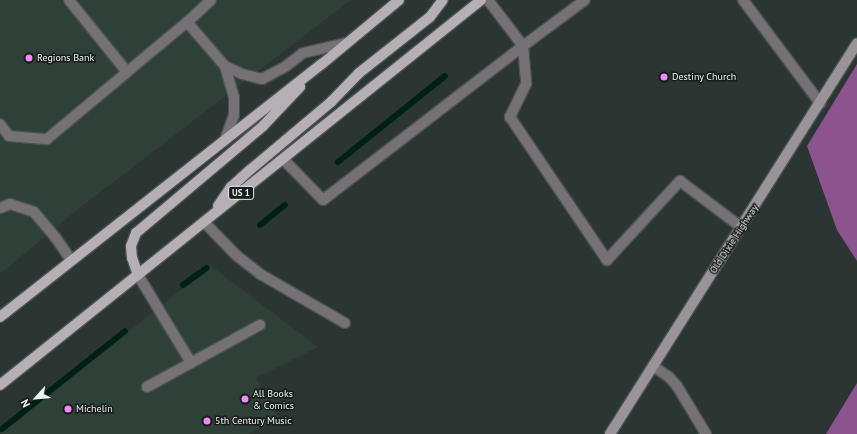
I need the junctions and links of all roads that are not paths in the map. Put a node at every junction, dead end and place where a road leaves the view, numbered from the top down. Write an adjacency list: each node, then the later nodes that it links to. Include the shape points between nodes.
1 (69, 0): 15 (street)
2 (210, 0): 9 (street)
3 (399, 0): 10 (main road)
4 (443, 0): 21 (main road, via 430,17 359,73 331,102 236,183)
5 (481, 0): 19 (main road, US 1)
6 (488, 0): 12 (street)
7 (585, 0): 12 (street)
8 (743, 0): 16 (street)
9 (187, 22): 14 (street); 15 (street)
10 (346, 43): 13 (main road); 14 (street, via 303,53 262,79)
11 (857, 43): 16 (street, Old Dixie Highway)
12 (523, 46): 19 (street, via 323,200); 22 (street, via 526,84 510,117 607,260 680,181)
13 (322, 64): 18 (main road); 24 (main road, via 263,126 225,161 136,233 131,246)
14 (225, 66): 18 (street, via 234,97 234,115)
15 (127, 72): 17 (street, via 47,139 9,136)
16 (820, 103): 22 (street, Old Dixie Highway)
17 (0, 124)
18 (225, 140): 23 (main road)
19 (283, 159): 21 (main road, US 1)
20 (0, 208): 23 (street, via 10,204 34,212)
21 (208, 219): 24 (main road, US 1); 26 (street, via 236,255 260,274)
22 (741, 227): 29 (street, Old Dixie Highway)
23 (71, 260): 25 (main road)
24 (138, 275): 28 (street); 30 (main road, US 1)
25 (0, 317)
26 (345, 324)
27 (260, 325): 28 (street)
28 (191, 363): 31 (street)
29 (653, 366): 32 (street, Old Dixie Highway); 33 (street, via 677,386)
30 (0, 385)
31 (147, 388)
32 (610, 434)
33 (706, 434)

